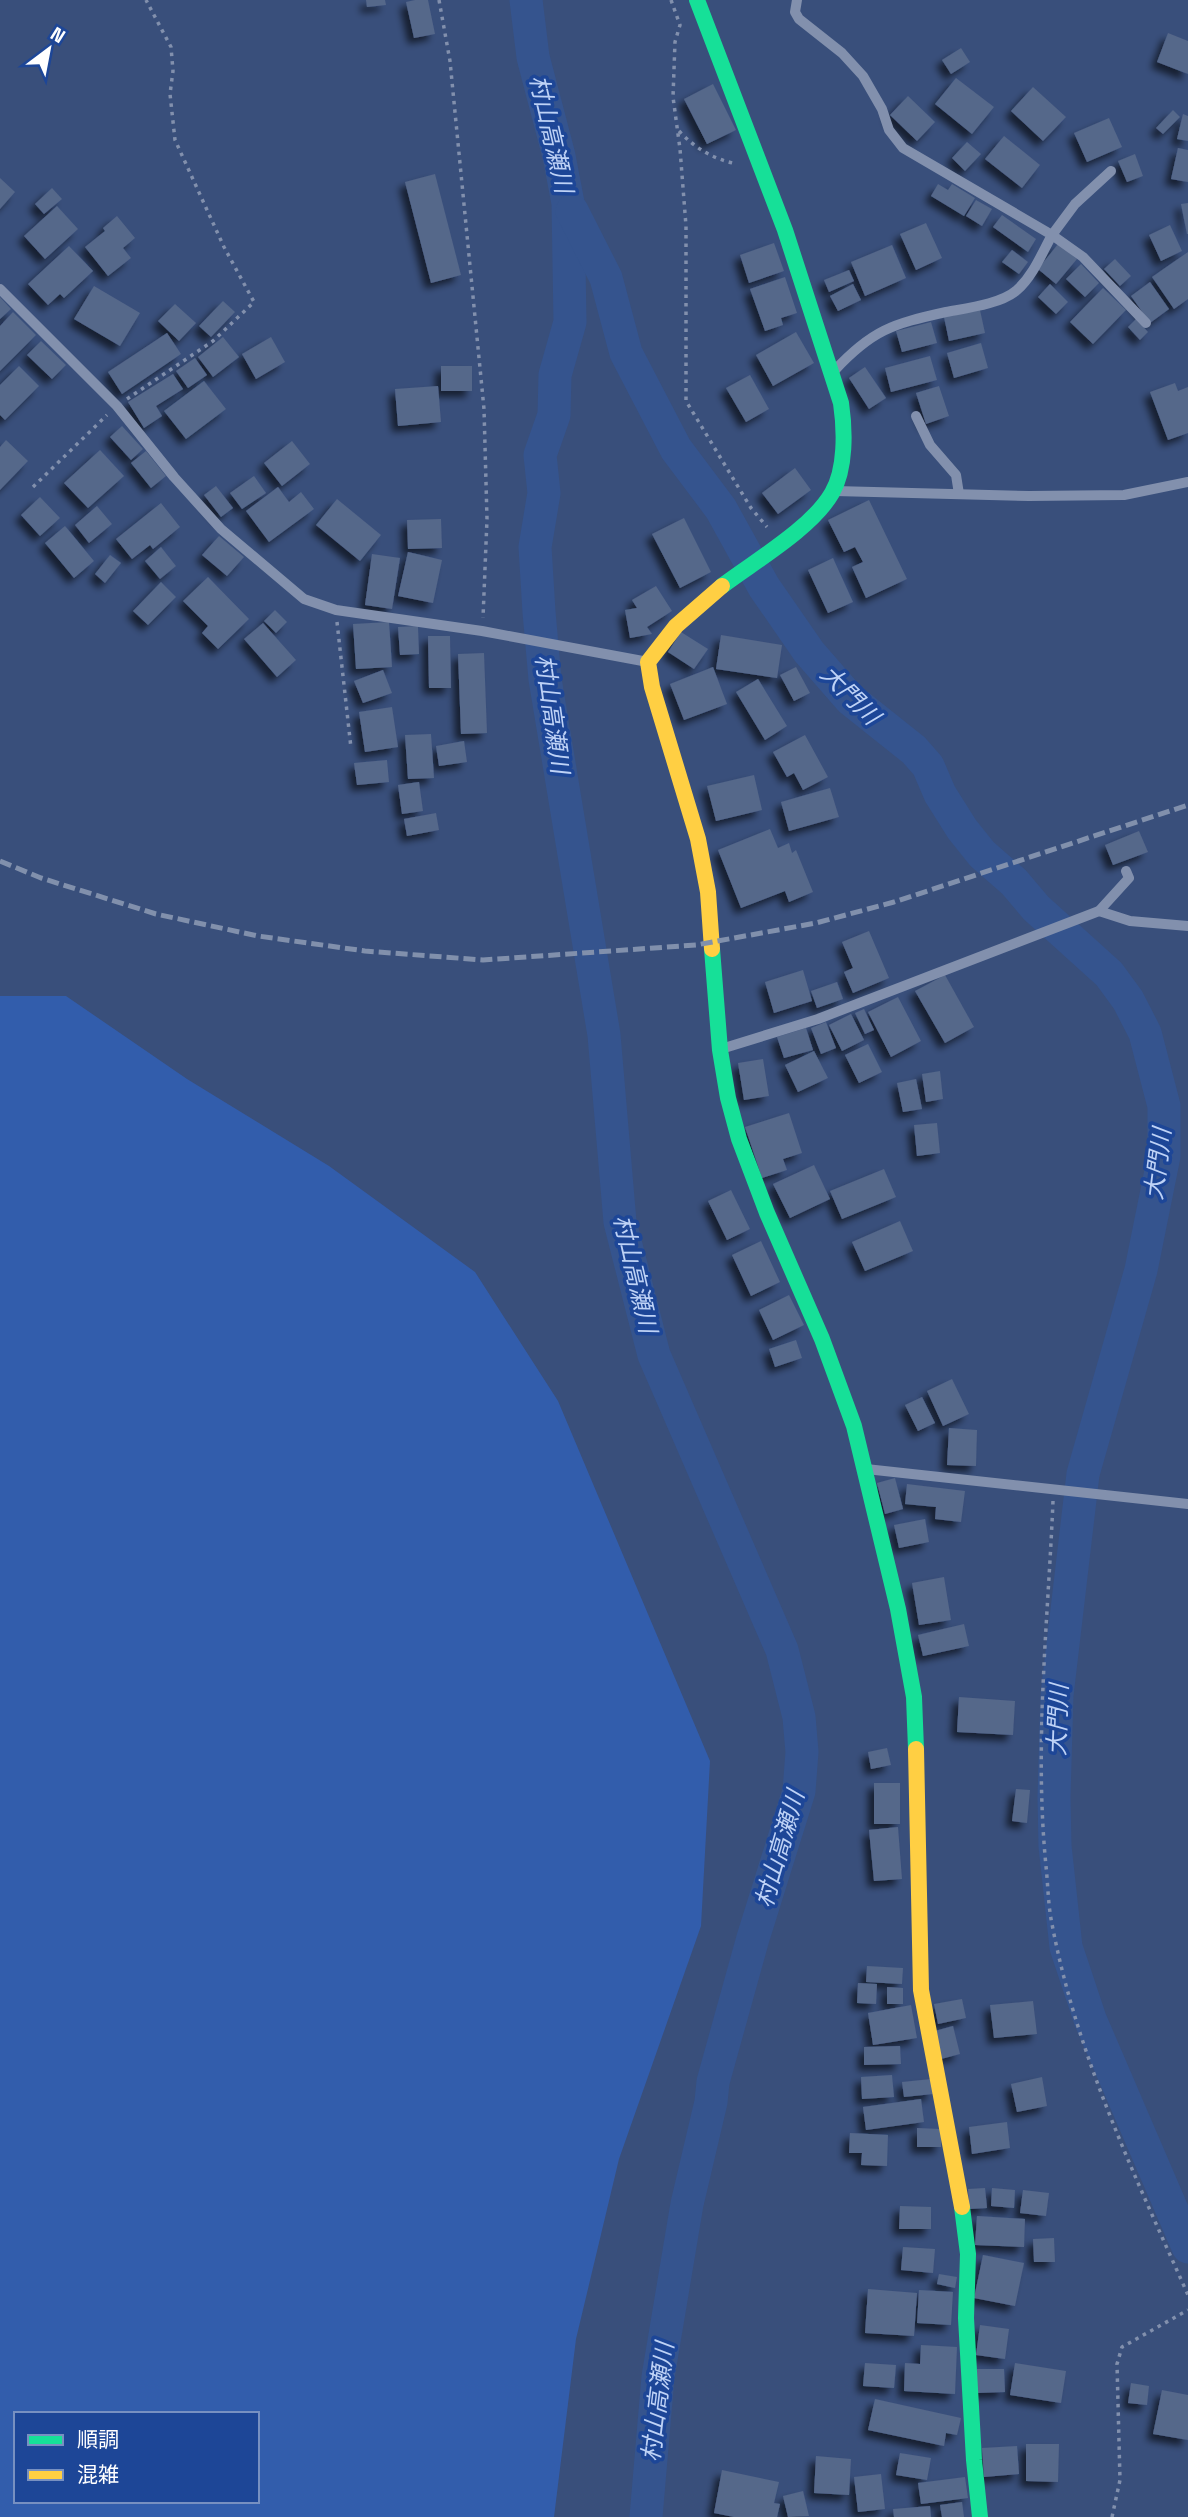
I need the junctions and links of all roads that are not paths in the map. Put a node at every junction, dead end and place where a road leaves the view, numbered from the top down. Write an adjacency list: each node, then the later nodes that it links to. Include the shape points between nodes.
1 (697, 0): 7 (street, via 785,230)
2 (797, 0): 4 (lane, via 799,19 863,76 903,148)
3 (1111, 171): 4 (lane, via 1075,204)
4 (1052, 235): 6 (lane, via 1083,257); 7 (lane, via 1017,291 979,307 897,324 856,347)
5 (0, 289): 12 (lane, via 117,406 221,529 304,599 336,610)
6 (1146, 323)
7 (831, 374): 10 (street, via 844,417)
8 (916, 416): 11 (lane, via 930,446 956,475)
9 (1188, 482): 11 (lane, via 1124,495)
10 (834, 491): 11 (lane); 12 (street, via 808,521 677,625)
11 (959, 494)
12 (648, 662): 16 (street, via 698,839 708,892)
13 (1126, 871): 14 (lane, via 1129,878)
14 (1099, 911): 15 (lane, via 1130,921); 16 (lane, via 818,1019)
15 (1188, 926)
16 (720, 1050): 17 (street, via 739,1139 822,1339)
17 (866, 1469): 18 (lane); 19 (street, via 914,1697 920,1990 958,2176 968,2254 966,2319)
18 (1188, 1504)
19 (980, 2517)

